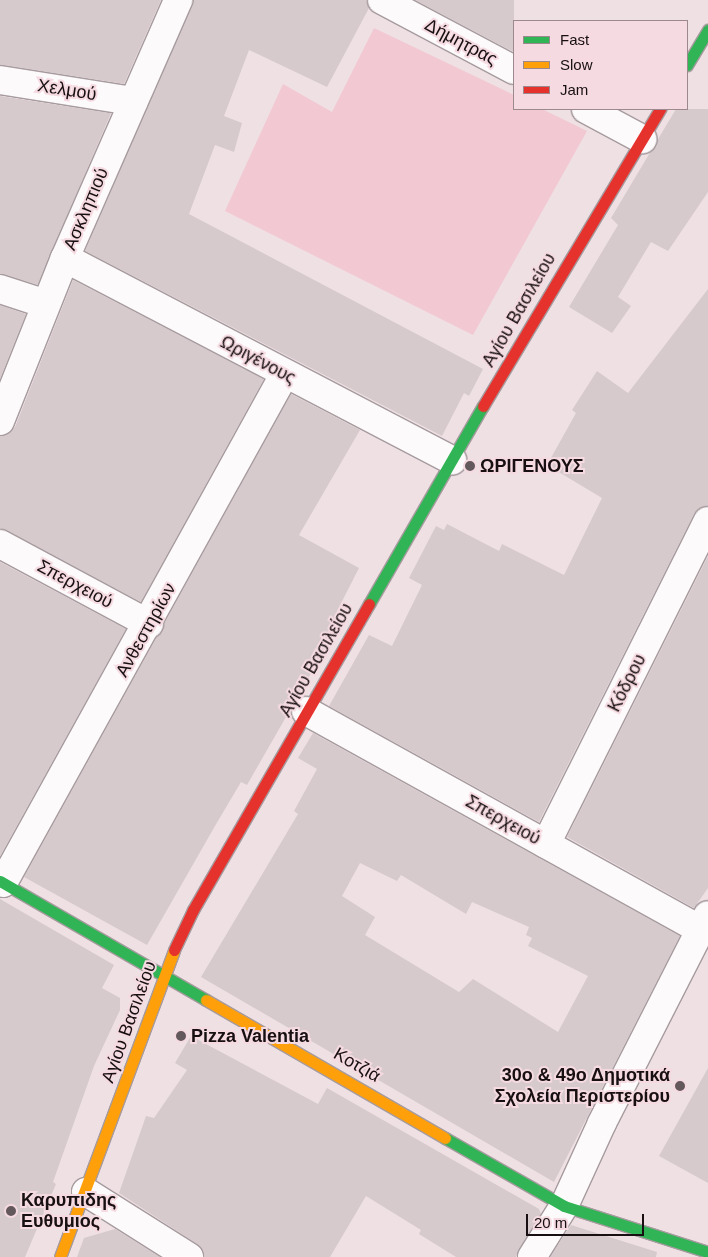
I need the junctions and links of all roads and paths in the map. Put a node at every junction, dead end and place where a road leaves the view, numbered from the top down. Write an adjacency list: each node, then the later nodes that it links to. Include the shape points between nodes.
1 (178, 0): 7 (street, Ασκληπιού)
2 (382, 0): 5 (street, Δήμητρας)
3 (708, 30): 4 (street)
4 (688, 63)
5 (513, 69)
6 (0, 80): 7 (street, Χελμού)
7 (133, 101): 11 (street, Ασκληπιού)
8 (588, 110): 10 (street)
9 (659, 110): 10 (street, Αγίου Βασιλείου)
10 (642, 139): 16 (street, Αγίου Βασιλείου)
11 (65, 258): 13 (street, Ασκληπιού); 14 (street, Ωριγένους)
12 (0, 289): 13 (street)
13 (46, 304): 15 (street, Ασκληπιού)
14 (284, 375): 16 (street, Ωριγένους); 19 (street, Ανθεστηρίων)
15 (0, 421)
16 (452, 460): 20 (street, Αγίου Βασιλείου)
17 (708, 521): 21 (street, Κόδρου)
18 (0, 544): 19 (street, Σπερχειού)
19 (149, 624): 22 (street, Ανθεστηρίων)
20 (306, 711): 21 (street, Σπερχειού); 24 (street, Αγίου Βασιλείου, via 193,910)
21 (546, 844): 23 (street, Σπερχειού)
22 (1, 882): 24 (street, Κοτζιά)
23 (704, 922): 26 (street)
24 (164, 973): 25 (street, Αγίου Βασιλείου); 26 (street, Κοτζιά)
25 (86, 1192): 28 (street, Αγίου Βασιλείου); 29 (street)
26 (564, 1206): 27 (street, Κοτζιά); 30 (street)
27 (708, 1252)
28 (60, 1257)
29 (189, 1257)
30 (532, 1257)

